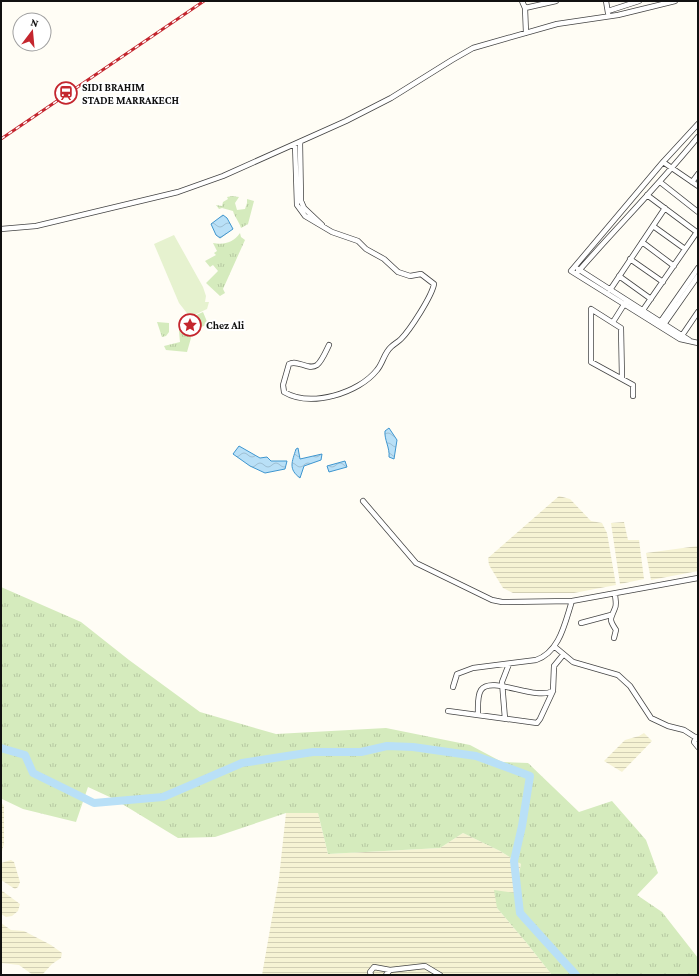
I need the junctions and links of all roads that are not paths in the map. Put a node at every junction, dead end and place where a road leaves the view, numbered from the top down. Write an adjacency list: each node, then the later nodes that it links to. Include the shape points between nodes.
1 (522, 1): 7 (street)
2 (556, 1): 6 (street)
3 (606, 1): 8 (street)
4 (639, 1): 8 (street)
5 (675, 1): 9 (street)
6 (544, 2): 7 (street)
7 (525, 8): 10 (street)
8 (608, 11): 9 (street)
9 (609, 17): 10 (street, via 557,24)
10 (526, 33): 14 (street, via 462,53 384,102)
11 (698, 124): 12 (street)
12 (689, 134): 13 (street); 15 (street)
13 (697, 138): 16 (street)
14 (297, 143): 34 (street, via 223,176 172,194 36,226); 59 (street, via 301,201 311,217 324,228 358,241 398,272 410,276 421,274 434,284 410,328 390,348 377,371 358,387 344,394 318,398 284,392 282,385 289,364 294,362 314,366 319,363)
15 (676, 148): 16 (street); 17 (street)
16 (684, 154): 18 (street)
17 (663, 162): 18 (street); 20 (street)
18 (672, 168): 21 (street); 22 (street)
19 (698, 174): 22 (street)
20 (648, 179): 23 (street); 25 (street)
21 (660, 182): 23 (street); 29 (street)
22 (692, 182): 24 (street)
23 (656, 186): 26 (street)
24 (698, 186)
25 (636, 193): 26 (street); 27 (street)
26 (645, 197): 28 (street); 30 (street)
27 (624, 208): 30 (street); 31 (street)
28 (665, 208): 32 (street); 35 (street)
29 (698, 212)
30 (630, 214): 33 (street)
31 (611, 223): 33 (street); 36 (street)
32 (653, 226): 38 (street); 39 (street)
33 (617, 228): 37 (street)
34 (1, 229)
35 (697, 232): 39 (street)
36 (599, 237): 37 (street); 41 (street)
37 (604, 242): 44 (street)
38 (642, 242): 40 (street); 42 (street)
39 (685, 249): 42 (street)
40 (630, 260): 46 (street); 48 (street)
41 (575, 266): 44 (street); 45 (street, via 571,271)
42 (674, 266): 48 (street)
43 (698, 268): 55 (street)
44 (580, 270): 45 (street); 49 (street)
45 (576, 274): 51 (street)
46 (619, 276): 49 (street); 50 (street)
47 (698, 276): 55 (street)
48 (663, 282): 50 (street)
49 (610, 290): 51 (street)
50 (651, 299): 52 (street)
51 (626, 302): 52 (street); 54 (street); 57 (street, via 680,339)
52 (644, 310): 55 (street)
53 (698, 312): 56 (street)
54 (613, 322): 60 (street, via 621,328); 60 (street, via 591,309 591,362)
55 (663, 322): 56 (street)
56 (682, 334): 57 (street)
57 (689, 340): 58 (street)
58 (698, 343)
59 (329, 345)
60 (622, 378): 61 (street, via 633,385)
61 (633, 396)
62 (363, 500): 65 (street, via 416,563 485,598 502,602)
63 (698, 578): 64 (street)
64 (615, 594): 65 (street); 66 (street, via 616,607)
65 (572, 601): 69 (street)
66 (611, 615): 67 (street); 68 (street, via 611,622 616,630)
67 (581, 623)
68 (614, 638)
69 (555, 647): 70 (street); 71 (street, via 539,660)
70 (563, 655): 74 (street, via 554,667); 78 (street, via 583,666 618,675 630,686 650,718 684,730)
71 (508, 664): 72 (street); 73 (street, via 465,670 456,676)
72 (502, 686): 74 (street, via 534,694); 76 (street, via 482,689); 77 (street)
73 (452, 687)
74 (553, 691): 77 (street, via 537,723)
75 (448, 711): 76 (street)
76 (478, 714): 77 (street)
77 (504, 719)
78 (697, 738): 79 (street, via 694,742)
79 (698, 747)
80 (390, 970): 81 (street, via 374,966); 82 (street); 83 (street, via 426,966)
81 (371, 975)
82 (386, 975)
83 (440, 975)

